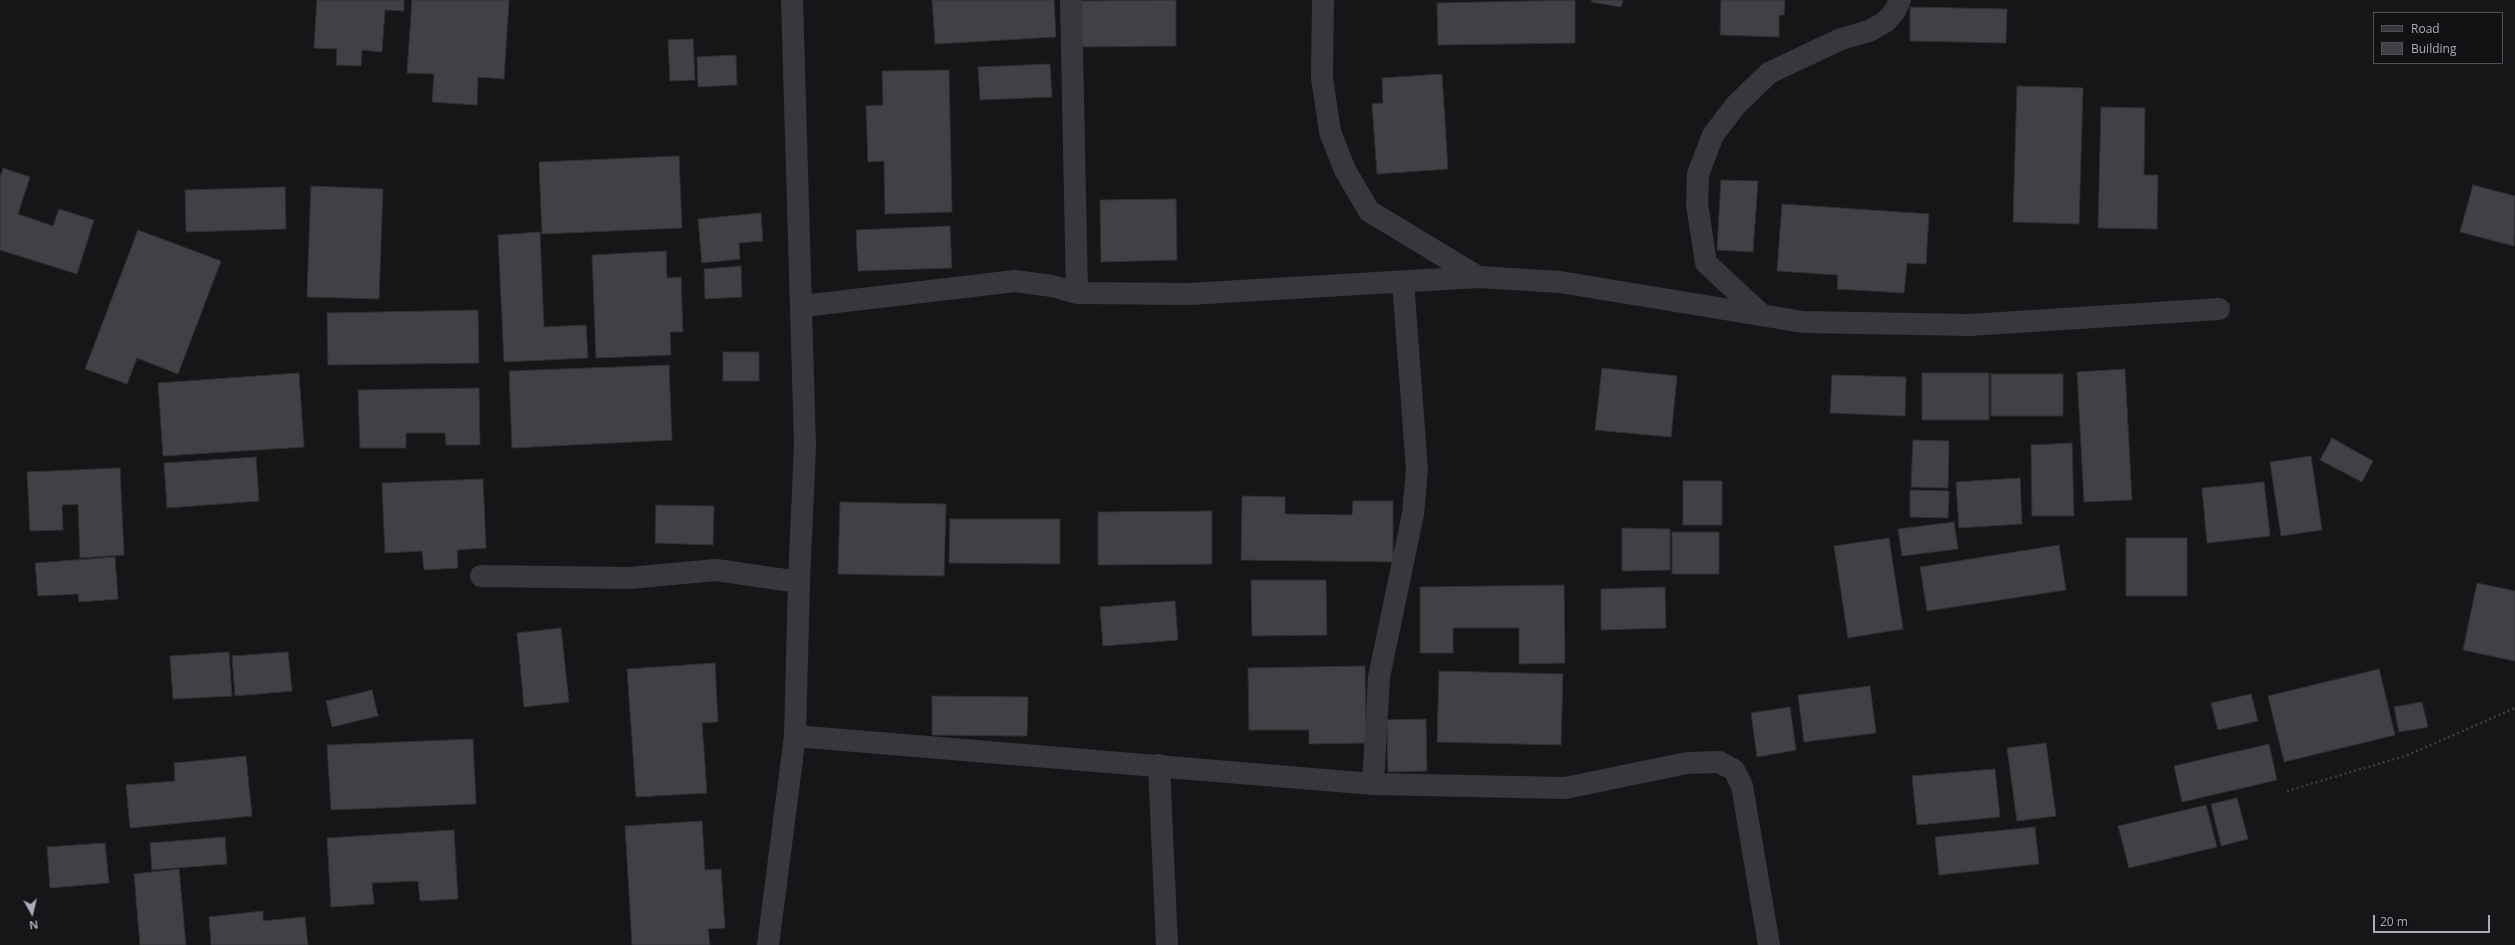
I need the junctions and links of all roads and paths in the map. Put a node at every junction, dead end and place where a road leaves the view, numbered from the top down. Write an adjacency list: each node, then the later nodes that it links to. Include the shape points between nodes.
1 (792, 0): 8 (street)
2 (1071, 0): 7 (street)
3 (1323, 0): 5 (street, via 1322,78 1330,132 1345,170 1369,211)
4 (1900, 0): 10 (street, via 1895,11 1885,22 1869,31 1841,39 1769,74 1736,105 1713,135 1698,174 1697,204 1706,263)
5 (1478, 277): 6 (street); 10 (street, via 1560,282)
6 (1403, 282): 7 (street, via 1189,294); 16 (street, via 1417,470 1413,514 1379,677)
7 (1077, 294): 8 (street, via 1052,286 1016,281)
8 (803, 306): 12 (street, via 806,444)
9 (2219, 309): 10 (street, via 1970,325 1803,322)
10 (1762, 315)
11 (480, 576): 12 (street, via 629,578 716,570)
12 (799, 582): 14 (street)
13 (2515, 708): 17 (path, via 2408,755)
14 (795, 736): 15 (street); 18 (street)
15 (1159, 765): 16 (street); 19 (street)
16 (1373, 784): 20 (street, via 1565,788 1686,763 1719,762 1734,770 1742,786)
17 (2287, 790)
18 (768, 945)
19 (1167, 945)
20 (1769, 945)

